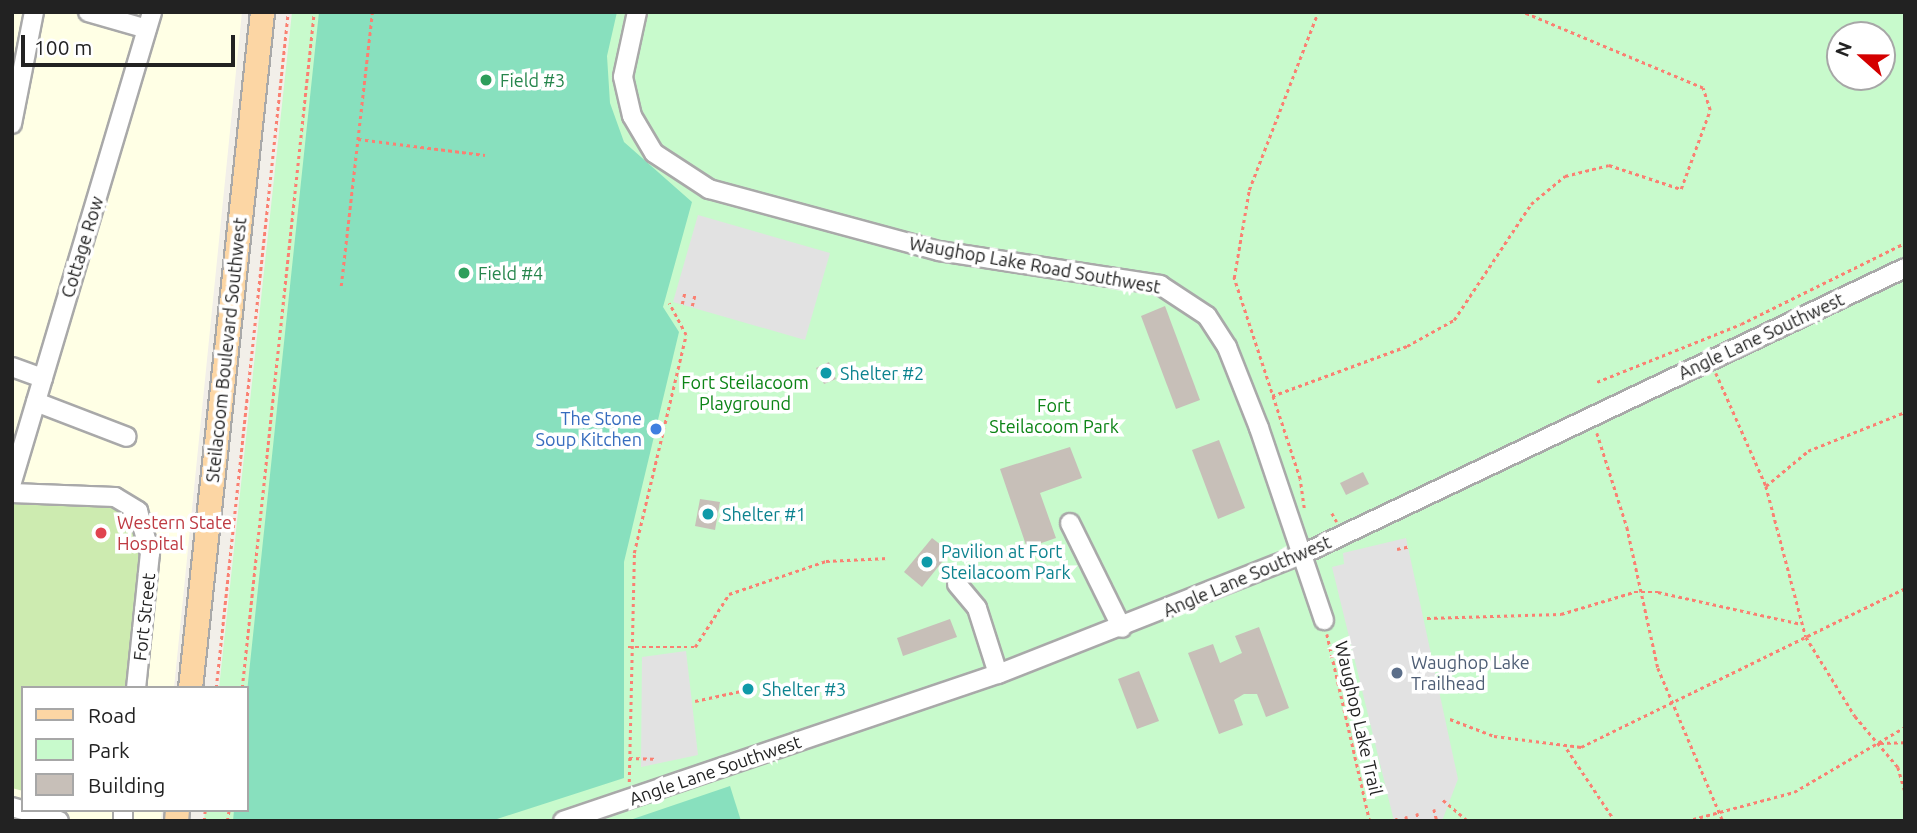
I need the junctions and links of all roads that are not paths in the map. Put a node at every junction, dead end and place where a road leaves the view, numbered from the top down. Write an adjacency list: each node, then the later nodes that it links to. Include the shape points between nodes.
1 (34, 12): 6 (street)
2 (88, 12): 5 (street)
3 (262, 12): 21 (main road, Steilacoom Boulevard Southwest)
4 (637, 12): 15 (street, Waughop Lake Road Southwest, via 622,77 632,116 654,153 709,189 939,251 1146,281 1185,298 1227,347)
5 (150, 20): 9 (street, Cottage Row)
6 (12, 124)
7 (1905, 268): 15 (street, Angle Lane Southwest)
8 (12, 368): 9 (street)
9 (43, 378): 10 (street, Cottage Row)
10 (36, 402): 11 (street); 12 (street, Cottage Row)
11 (127, 437)
12 (12, 482)
13 (12, 493): 20 (street, Fort Street, via 115,497 138,511 150,553)
14 (1070, 523): 18 (street)
15 (1303, 554): 17 (street, Waughop Lake Road Southwest); 18 (street, Angle Lane Southwest)
16 (957, 584): 19 (street, via 977,608)
17 (1324, 620)
18 (1122, 628): 19 (street, Angle Lane Southwest)
19 (998, 674): 24 (street, Angle Lane Southwest)
20 (136, 686)
21 (190, 686)
22 (29, 812): 23 (street)
23 (59, 821)
24 (563, 821)

